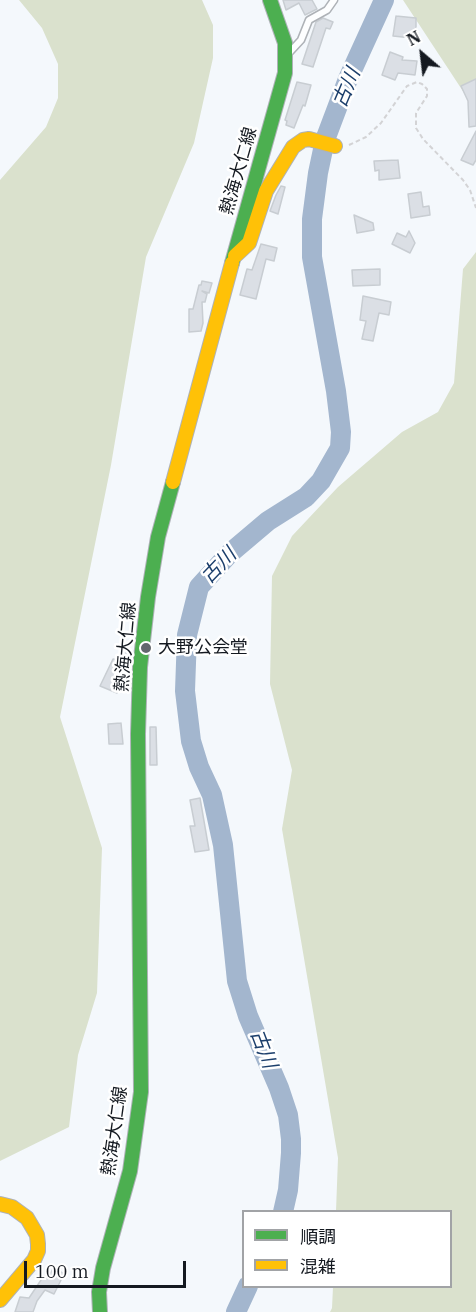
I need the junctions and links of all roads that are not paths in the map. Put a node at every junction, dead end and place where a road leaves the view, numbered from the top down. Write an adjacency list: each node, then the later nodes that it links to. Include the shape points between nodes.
1 (270, 0): 3 (main road, 熱海大仁線)
2 (334, 0): 3 (lane, via 327,10 309,21 301,40)
3 (286, 56): 5 (main road, 熱海大仁線, via 285,73)
4 (334, 146): 5 (main road, via 309,139 293,147 266,192 249,243)
5 (235, 256): 8 (main road, 熱海大仁線, via 158,537 148,597 138,734 141,1092 130,1171 102,1268)
6 (0, 1204): 7 (main road, via 27,1218 38,1244 34,1260)
7 (0, 1300)
8 (100, 1312)

